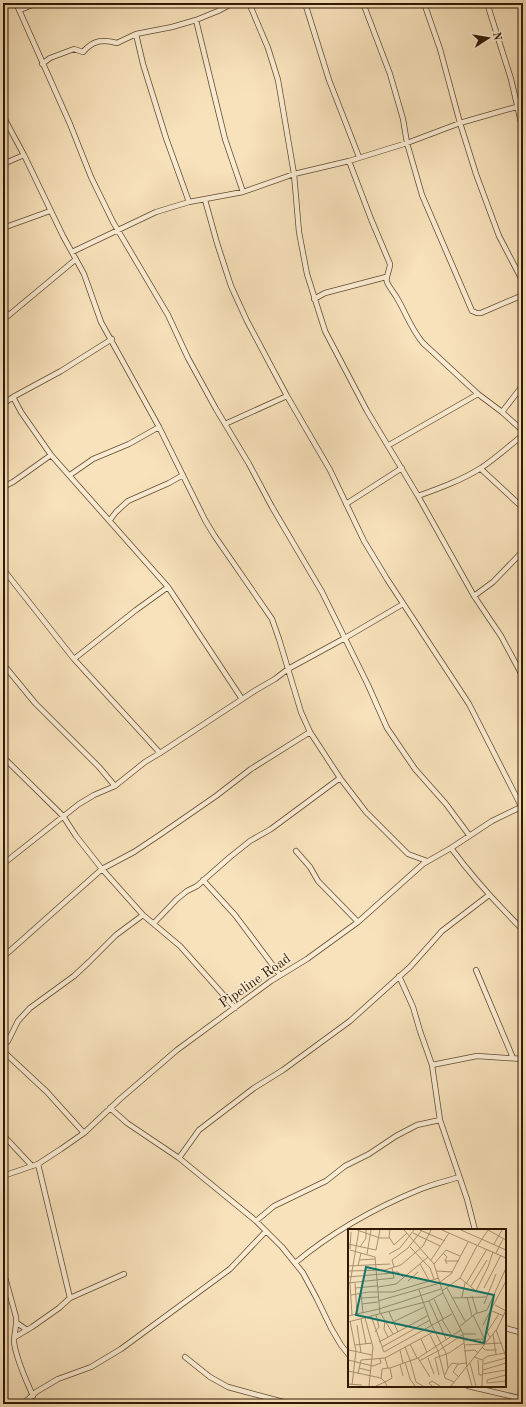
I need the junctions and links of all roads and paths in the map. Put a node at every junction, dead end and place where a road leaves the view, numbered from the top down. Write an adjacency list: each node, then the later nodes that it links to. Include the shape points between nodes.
1 (16, 3): 9 (street)
2 (37, 3): 9 (street)
3 (233, 3): 10 (street)
4 (249, 3): 23 (street, via 278,80)
5 (305, 3): 20 (street, via 329,80)
6 (363, 3): 18 (street, via 390,74 403,119)
7 (424, 3): 16 (street, via 440,49)
8 (487, 3): 14 (street)
9 (20, 10): 12 (street)
10 (196, 20): 11 (street); 24 (street, via 225,139)
11 (136, 34): 12 (street, via 117,43 98,41 83,52 74,49 50,58); 26 (street, via 166,138)
12 (42, 64): 29 (street)
13 (523, 105): 14 (street)
14 (517, 107): 16 (street); 17 (street)
15 (3, 116): 19 (street)
16 (460, 123): 18 (street); 33 (street, via 495,227)
17 (523, 131)
18 (406, 143): 20 (street); 34 (street, via 422,195 472,311 481,313)
19 (24, 155): 22 (street); 27 (street)
20 (359, 157): 21 (street)
21 (349, 161): 23 (street); 32 (street, via 390,264 390,271)
22 (3, 164)
23 (294, 174): 24 (street); 35 (street, via 299,232)
24 (244, 192): 25 (street)
25 (205, 200): 26 (street); 42 (street, via 231,286)
26 (189, 202): 29 (street, via 156,212)
27 (50, 211): 28 (street); 30 (street)
28 (3, 228)
29 (117, 230): 30 (street); 46 (street, via 168,315 188,358)
30 (72, 252): 31 (street)
31 (75, 260): 37 (street); 39 (street, via 84,274 101,322)
32 (386, 277): 35 (street, via 325,292); 41 (street, via 415,334)
33 (523, 282)
34 (523, 295)
35 (314, 299): 50 (street, via 325,331 367,411)
36 (3, 310): 37 (street)
37 (9, 315): 38 (street)
38 (3, 320)
39 (112, 339): 43 (street); 47 (street)
40 (523, 385): 45 (street)
41 (478, 394): 45 (street); 50 (street)
42 (287, 396): 46 (street); 58 (street, via 330,470)
43 (13, 397): 44 (street); 51 (street)
44 (3, 404)
45 (502, 412): 48 (street)
46 (226, 424): 66 (street, via 322,592)
47 (159, 426): 54 (street, via 129,444 93,459); 55 (street)
48 (523, 432)
49 (523, 435): 53 (street)
50 (389, 445): 52 (street)
51 (51, 455): 54 (street); 56 (street)
52 (402, 468): 57 (street); 58 (street)
53 (480, 469): 57 (street); 59 (street)
54 (70, 475): 60 (street)
55 (183, 475): 60 (street, via 128,501); 69 (street, via 214,535 272,619)
56 (3, 487)
57 (418, 496): 64 (street)
58 (346, 504): 65 (street, via 364,541)
59 (523, 508)
60 (110, 520): 63 (street)
61 (523, 551): 64 (street, via 493,582)
62 (3, 569): 67 (street)
63 (168, 587): 67 (street); 71 (street)
64 (474, 596): 70 (street, via 501,636)
65 (403, 604): 66 (street); 77 (street, via 469,704)
66 (345, 638): 69 (street); 79 (street, via 387,728 415,769)
67 (74, 659): 73 (street)
68 (3, 664): 76 (street, via 35,704)
69 (288, 668): 71 (street, via 275,679); 72 (street, via 301,712)
70 (523, 677)
71 (242, 698): 73 (street)
72 (310, 732): 75 (street); 85 (street, via 251,769 134,852)
73 (160, 753): 76 (street)
74 (3, 757): 78 (street)
75 (340, 778): 83 (street, via 366,812 408,854); 86 (street, via 271,829 250,841)
76 (115, 786): 78 (street, via 94,795)
77 (522, 806): 79 (street, Pipeline Road)
78 (63, 816): 84 (street); 85 (street)
79 (469, 835): 80 (street, Pipeline Road)
80 (451, 848): 83 (street, Pipeline Road); 87 (street)
81 (296, 851): 89 (street, via 318,881)
82 (3, 857): 84 (street)
83 (427, 861): 89 (street, Pipeline Road)
84 (5, 863)
85 (102, 869): 88 (street); 92 (street)
86 (203, 880): 90 (street, via 177,899); 94 (street, via 235,915)
87 (490, 895): 91 (street); 95 (street, via 442,931)
88 (143, 915): 90 (street); 97 (street, via 116,935 74,976 30,1008 18,1021)
89 (358, 922): 94 (street, Pipeline Road)
90 (154, 923): 96 (street, via 180,946)
91 (523, 930)
92 (3, 957)
93 (476, 970): 99 (street)
94 (280, 975): 96 (street, Pipeline Road)
95 (399, 976): 101 (street, via 414,1007); 106 (street, via 350,1021 198,1130)
96 (235, 1008): 102 (street, Pipeline Road, via 177,1050)
97 (3, 1046)
98 (3, 1051): 104 (street)
99 (513, 1058): 100 (street); 101 (street, via 477,1056)
100 (523, 1059)
101 (432, 1065): 103 (street)
102 (110, 1108): 104 (street, Pipeline Road); 106 (street)
103 (440, 1120): 110 (street); 111 (street, via 416,1125 345,1166 326,1181 274,1206)
104 (84, 1133): 107 (street, Pipeline Road)
105 (3, 1135): 108 (street)
106 (179, 1158): 111 (street)
107 (38, 1164): 108 (street, Pipeline Road); 117 (street)
108 (32, 1166): 109 (street, Pipeline Road)
109 (3, 1176)
110 (460, 1177): 112 (street); 114 (street, via 422,1188 388,1204 320,1243)
111 (256, 1221): 113 (street)
112 (475, 1229)
113 (266, 1231): 114 (street); 126 (street, via 230,1269 121,1349 91,1368 58,1379)
114 (295, 1263): 123 (street)
115 (3, 1270): 118 (street)
116 (124, 1274): 117 (street)
117 (70, 1298): 120 (street)
118 (17, 1323): 120 (street); 122 (street)
119 (506, 1328): 121 (street)
120 (27, 1330): 122 (street)
121 (523, 1333)
122 (15, 1336): 126 (street, via 22,1370)
123 (348, 1354)
124 (185, 1358): 129 (street, via 228,1387)
125 (472, 1387): 127 (street)
126 (33, 1396): 128 (street)
127 (523, 1399)
128 (23, 1404)
129 (291, 1404)

